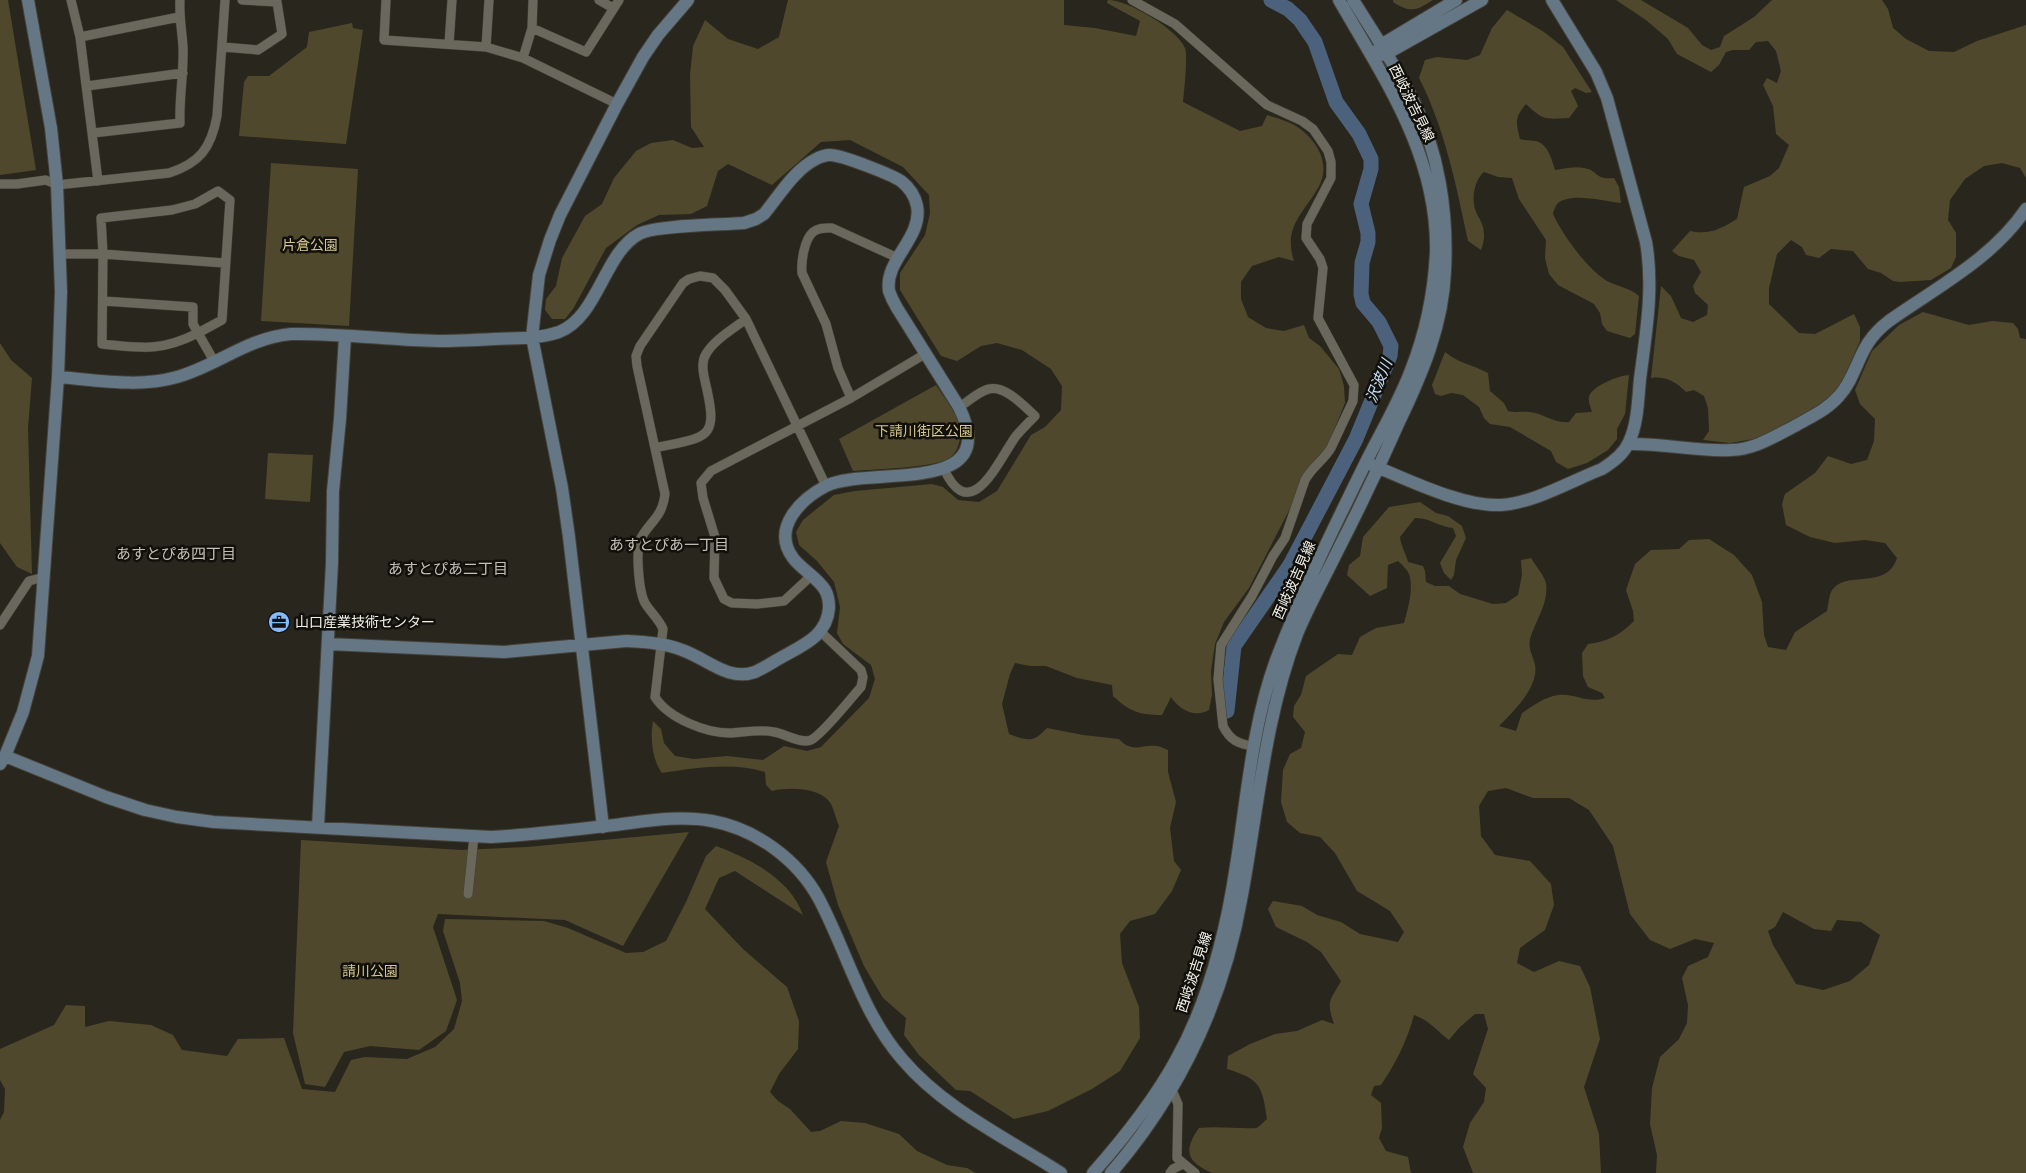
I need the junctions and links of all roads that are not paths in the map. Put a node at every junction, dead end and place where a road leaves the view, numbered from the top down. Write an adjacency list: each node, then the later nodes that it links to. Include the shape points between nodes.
1 (28, 0): 35 (street, via 51,128)
2 (72, 0): 22 (street)
3 (180, 0): 20 (street)
4 (225, 0): 24 (street)
5 (242, 0): 24 (street, via 277,2 282,34 258,50)
6 (386, 0): 23 (street, via 384,40)
7 (452, 0): 23 (street)
8 (489, 0): 25 (street)
9 (533, 0): 21 (street)
10 (599, 0): 19 (street)
11 (619, 0): 19 (street)
12 (688, 0): 31 (street, via 658,35)
13 (1132, 0): 65 (street, via 1175,24 1266,106 1313,129 1331,162 1331,178 1307,224 1306,238 1323,268 1318,318 1346,366 1355,393 1327,455 1305,480 1285,538 1221,645 1218,679 1222,726 1238,744)
14 (1339, 0): 27 (street, 西岐波吉見線)
15 (1353, 0): 26 (street, 西岐波吉見線)
16 (1456, 0): 26 (street)
17 (1482, 0): 26 (street)
18 (1552, 0): 52 (street, via 1596,72 1607,98 1650,260 1637,411)
19 (613, 8): 21 (street, via 586,52)
20 (179, 17): 22 (street); 29 (street)
21 (532, 28): 28 (street)
22 (80, 37): 30 (street)
23 (449, 44): 25 (street)
24 (222, 47): 33 (street, via 214,133 195,161 169,173)
25 (486, 47): 28 (street)
26 (1384, 50): 27 (street); 55 (street, 西岐波吉見線, via 1428,136 1441,191 1446,241 1445,276 1433,343)
27 (1372, 57): 54 (street, 西岐波吉見線, via 1417,142 1428,182 1436,249 1432,300 1420,346)
28 (523, 58): 31 (street)
29 (182, 73): 30 (street); 32 (street, via 180,122)
30 (87, 86): 32 (street)
31 (617, 104): 45 (street, via 550,240 539,275)
32 (93, 133): 33 (street)
33 (98, 181): 35 (street)
34 (0, 184): 35 (street, via 46,180)
35 (57, 185): 37 (street)
36 (2026, 209): 52 (street, via 2001,241 1983,256 1876,332 1840,396 1820,412 1766,441 1732,450)
37 (60, 254): 38 (street); 48 (street)
38 (103, 254): 40 (street); 40 (street, via 101,218 172,210 195,204 218,191 230,200); 41 (street)
39 (898, 258): 45 (street, via 917,222 915,197 900,180 830,155 802,167 756,220 640,233 621,250 584,312 569,327); 46 (street, via 889,282 890,292); 49 (street, via 832,228 814,231 806,249 802,273 826,324 838,368)
40 (224, 264): 43 (street, via 222,320)
41 (103, 301): 43 (street, via 193,307 193,324); 43 (street, via 102,344 148,349 180,342)
42 (746, 319): 51 (street); 53 (street, via 713,345 703,361 712,412 709,430 695,439); 53 (street, via 713,278 700,276 689,279 676,292 636,356)
43 (198, 333): 47 (street)
44 (345, 336): 45 (street, via 439,341); 47 (street, via 275,336 246,345); 62 (street, via 333,491)
45 (532, 337): 63 (street, via 562,488)
46 (925, 354): 49 (street); 50 (street)
47 (214, 361): 48 (street, via 178,377 149,382)
48 (58, 377): 59 (street)
49 (851, 398): 51 (street)
50 (959, 408): 56 (street, via 967,423 966,447 954,464); 56 (street, via 982,392 995,389 1014,396 1035,416 1016,436 977,490 959,491)
51 (797, 426): 57 (street); 58 (street, via 711,471 701,483 701,490 715,537 714,578 724,599 732,603 784,601)
52 (1628, 444): 55 (street, via 1602,469 1533,498 1500,505 1464,500)
53 (656, 448): 64 (street, via 664,502 660,514 642,537 638,554 642,597 663,629)
54 (1366, 462): 55 (street); 65 (street, 西岐波吉見線, via 1279,654)
55 (1378, 468): 71 (street, 西岐波吉見線, via 1316,593 1282,680 1272,717 1228,962 1203,1030)
56 (944, 469): 57 (street, via 852,478)
57 (826, 486): 58 (street, via 796,508 786,526 786,538 793,558)
58 (811, 576): 61 (street, via 825,591 829,602 829,614)
59 (44, 578): 60 (street, via 29,581); 66 (street, via 35,672)
60 (0, 625)
61 (821, 632): 64 (street, via 805,645 755,672 744,674 732,674 682,650); 64 (street, via 857,666 863,682 814,739 807,741 773,731 730,733 710,730 669,713 655,697)
62 (328, 644): 63 (street, via 504,652); 68 (street)
63 (582, 645): 64 (street, via 626,641); 67 (street)
64 (662, 645)
65 (1253, 746): 74 (street, 西岐波吉見線, via 1225,928 1205,994 1177,1059 1161,1085 1141,1115)
66 (3, 760): 68 (street, via 145,810 177,817)
67 (603, 826): 69 (street, via 529,835); 73 (street, via 668,819 712,821 746,831 772,847 795,867 819,898 866,1002 901,1058 957,1109)
68 (318, 827): 69 (street)
69 (474, 836): 70 (street)
70 (468, 894)
71 (1172, 1090): 72 (street, via 1178,1104 1177,1158); 75 (street, 西岐波吉見線)
72 (1183, 1164): 76 (street); 77 (street)
73 (1061, 1173)
74 (1092, 1173)
75 (1111, 1173)
76 (1170, 1173)
77 (1195, 1173)

